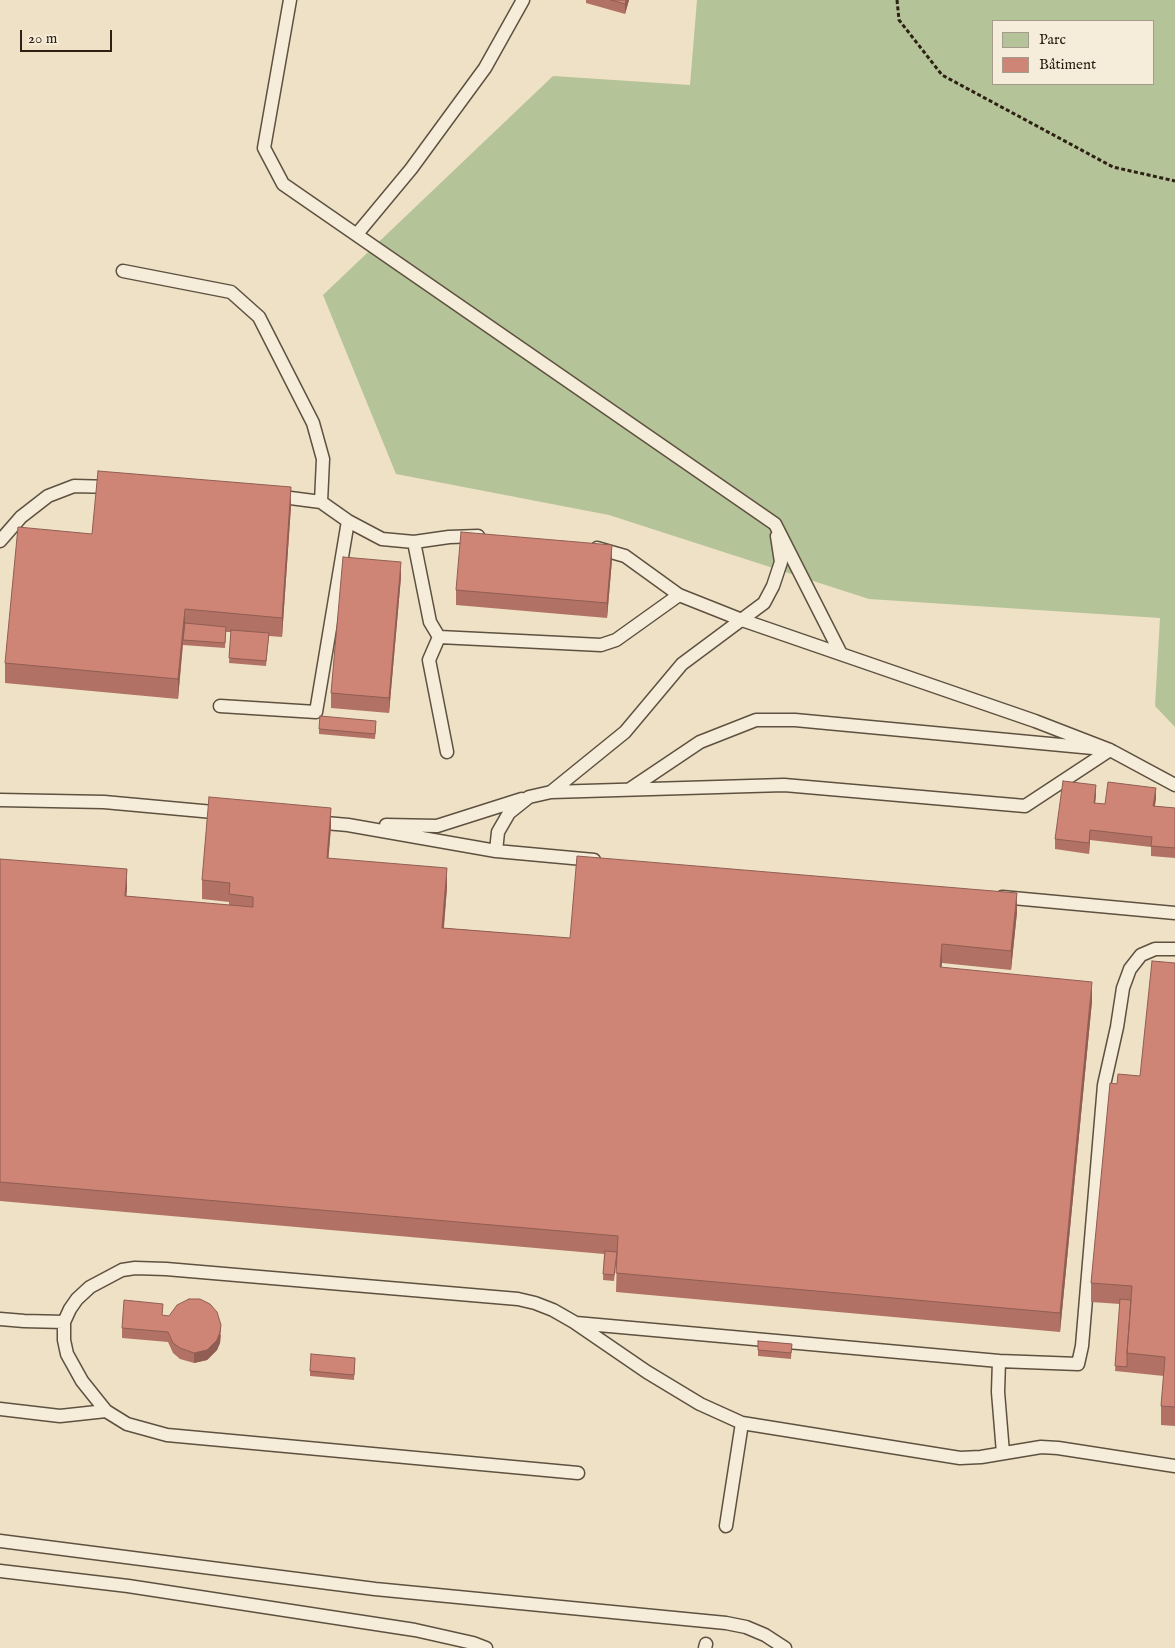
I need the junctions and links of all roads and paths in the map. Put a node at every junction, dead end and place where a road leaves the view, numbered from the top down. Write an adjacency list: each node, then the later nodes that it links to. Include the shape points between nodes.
1 (290, 0): 5 (lane, via 264,148 283,184)
2 (523, 0): 5 (lane, via 485,68 411,169)
3 (897, 0): 4 (path, via 899,20 942,75 1113,167)
4 (1175, 181)
5 (357, 234): 11 (lane)
6 (124, 271): 9 (lane, via 231,292 259,316 313,423 322,459)
7 (122, 488): 13 (lane, via 74,486 48,496)
8 (264, 495): 9 (lane)
9 (322, 502): 10 (lane)
10 (348, 521): 14 (lane, via 382,539); 20 (lane, via 316,712)
11 (775, 524): 17 (lane, via 781,562 773,586 764,603); 19 (lane)
12 (491, 537): 14 (lane, via 449,537)
13 (0, 541)
14 (414, 542): 18 (lane, via 430,622)
15 (588, 547): 16 (lane, via 625,556)
16 (679, 595): 17 (lane); 18 (lane, via 616,640 601,645)
17 (742, 620): 19 (lane); 25 (lane, via 682,664 625,732)
18 (438, 637): 22 (lane, via 429,660)
19 (841, 654): 21 (lane)
20 (220, 706)
21 (1110, 750): 23 (lane); 24 (lane, via 1025,806 784,785); 24 (lane, via 794,720 756,720 700,742)
22 (447, 752)
23 (1175, 785)
24 (630, 789): 25 (lane)
25 (551, 792): 26 (lane)
26 (529, 797): 30 (lane, via 438,826); 31 (lane, via 509,813 498,832)
27 (0, 800): 28 (lane, via 104,802)
28 (241, 815)
29 (299, 820): 30 (lane)
30 (348, 825): 31 (lane)
31 (496, 851): 32 (lane)
32 (604, 861)
33 (988, 896): 34 (lane)
34 (1175, 913)
35 (1175, 949): 39 (lane, via 1155,949 1141,956 1130,969 1123,988 1104,1085 1078,1364)
36 (0, 1318): 37 (lane)
37 (64, 1322): 38 (lane, via 77,1299 90,1287 122,1270 135,1268 518,1299 554,1310); 41 (lane, via 67,1354 82,1381)
38 (574, 1322): 39 (lane); 42 (lane, via 700,1404)
39 (999, 1361): 43 (lane)
40 (0, 1410): 41 (lane, via 60,1416)
41 (106, 1411): 45 (lane, via 127,1424 167,1435)
42 (742, 1423): 43 (lane, via 938,1456 960,1458); 46 (lane)
43 (1003, 1453): 44 (lane, via 1041,1447)
44 (1175, 1466)
45 (578, 1473)
46 (726, 1526)
47 (0, 1541): 50 (lane, via 375,1589 726,1623 766,1635)
48 (0, 1571): 49 (lane, via 128,1586 415,1630)
49 (486, 1648)
50 (785, 1648)

